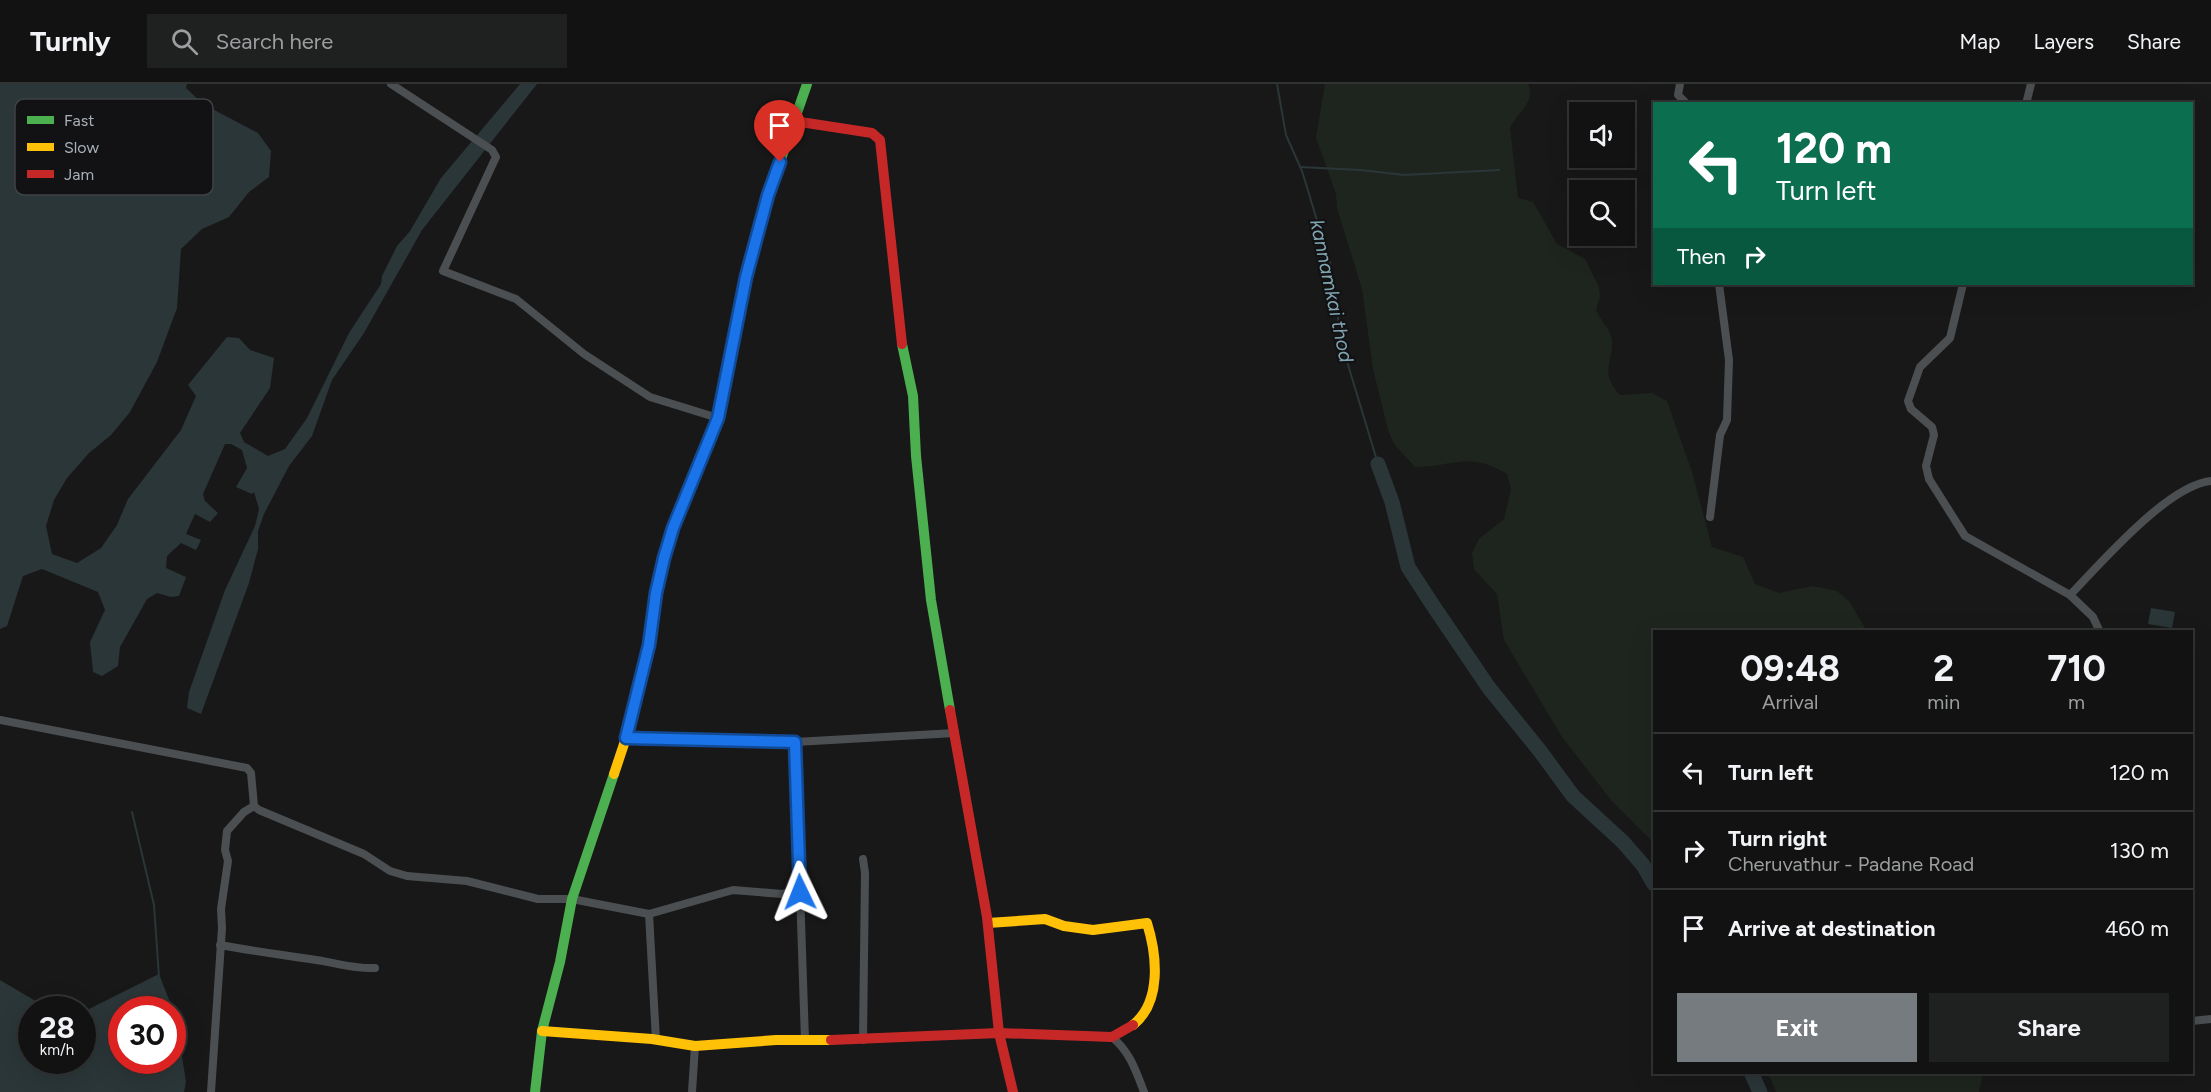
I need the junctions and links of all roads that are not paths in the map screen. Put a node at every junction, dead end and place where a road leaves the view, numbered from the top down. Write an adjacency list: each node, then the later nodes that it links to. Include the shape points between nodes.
1 (391, 84): 10 (street, via 492,150 495,162 443,271 516,299 584,354 650,396)
2 (807, 84): 7 (street)
3 (1680, 84): 5 (street, via 1678,95)
4 (2031, 84): 6 (street)
5 (1685, 102)
6 (2026, 102)
7 (794, 121): 10 (street, via 750,262); 16 (street, via 872,133 879,140 902,345 913,396 924,553)
8 (1719, 285): 12 (street, via 1729,360 1727,420 1720,435)
9 (1963, 285): 13 (street, via 1950,338 1920,367 1908,401 1911,409 1932,427 1934,435 1926,466 1929,478 1965,536)
10 (718, 418): 17 (street, via 664,558 649,645)
11 (2211, 481): 13 (street, via 2187,487 2134,530)
12 (1710, 517)
13 (2070, 595): 14 (street, via 2093,616)
14 (2099, 630)
15 (0, 720): 19 (street, via 248,768)
16 (955, 733): 18 (street); 24 (street)
17 (626, 738): 18 (street); 22 (street)
18 (795, 742): 21 (street)
19 (254, 806): 22 (street, via 407,876 467,881 538,899); 25 (street, via 226,831 228,861)
20 (863, 859): 34 (street)
21 (799, 889): 23 (street, via 783,894 733,890); 33 (street)
22 (572, 899): 23 (street); 29 (street)
23 (649, 914): 32 (street)
24 (988, 923): 30 (street); 31 (street, via 1045,919 1093,930 1147,923 1153,966 1150,1000 1146,1012 1123,1033)
25 (220, 945): 26 (street, via 352,969); 36 (street)
26 (375, 968)
27 (2211, 1019): 28 (street)
28 (2193, 1021)
29 (542, 1031): 32 (street); 37 (street)
30 (999, 1033): 31 (street); 34 (street); 39 (street)
31 (1112, 1037): 40 (street, via 1123,1046)
32 (656, 1040): 35 (street)
33 (805, 1040): 34 (street); 35 (street)
34 (863, 1040)
35 (695, 1046): 38 (street)
36 (211, 1092)
37 (535, 1092)
38 (692, 1092)
39 (1013, 1092)
40 (1144, 1092)

